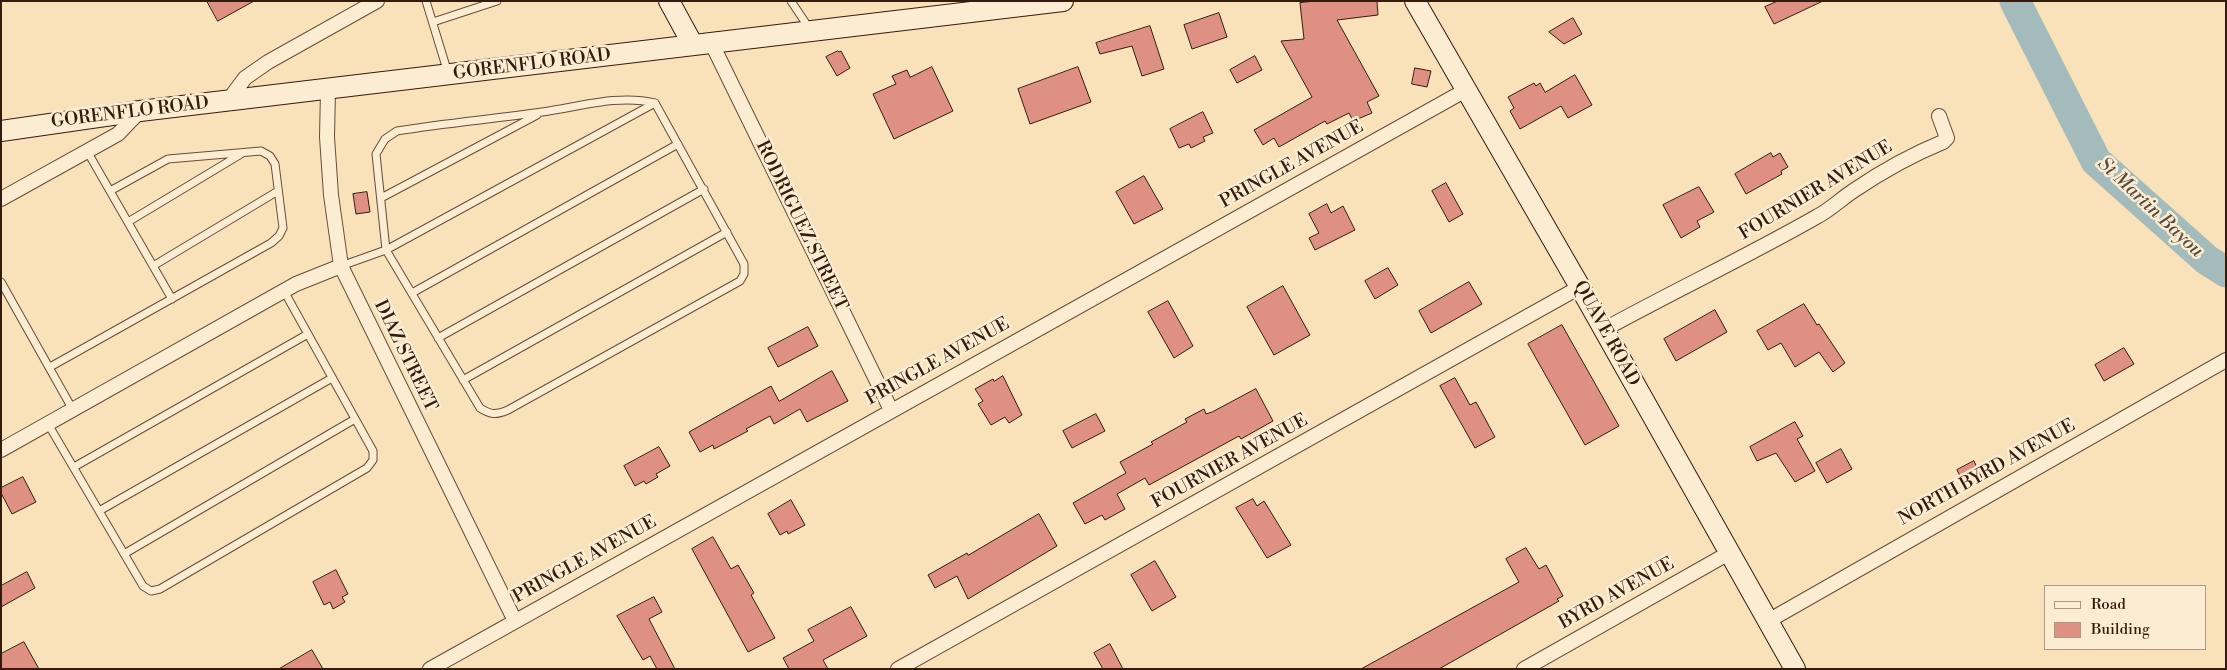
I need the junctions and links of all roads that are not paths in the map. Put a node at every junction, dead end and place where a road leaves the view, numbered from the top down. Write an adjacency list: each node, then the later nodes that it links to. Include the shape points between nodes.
1 (376, 1): 14 (street, via 268,62 245,78)
2 (426, 1): 8 (lane)
3 (497, 1): 8 (lane)
4 (791, 1): 9 (lane)
5 (1063, 1): 9 (street, GORENFLO ROAD)
6 (1415, 1): 13 (street, QUAVE ROAD)
7 (674, 5): 10 (street, RODRIGUEZ STREET)
8 (433, 22): 11 (lane)
9 (810, 31): 10 (street, GORENFLO ROAD)
10 (702, 44): 11 (street, GORENFLO ROAD); 46 (street, RODRIGUEZ STREET)
11 (449, 75): 12 (street, GORENFLO ROAD)
12 (328, 90): 14 (street, GORENFLO ROAD); 32 (street, DIAZ STREET, via 331,195)
13 (1466, 90): 34 (street, QUAVE ROAD); 46 (street, PRINGLE AVENUE)
14 (228, 101): 16 (street, GORENFLO ROAD)
15 (655, 103): 17 (lane, via 622,100); 20 (lane); 30 (lane)
16 (140, 111): 19 (street, GORENFLO ROAD); 21 (street, via 118,134)
17 (541, 112): 26 (lane); 26 (lane, via 397,130 385,139 376,154)
18 (1939, 116): 38 (street, FOURNIER AVENUE, via 1947,138 1943,142 1889,168 1830,209 1760,248)
19 (1, 131)
20 (678, 144): 23 (lane); 36 (lane)
21 (87, 151): 24 (lane); 27 (street)
22 (244, 153): 24 (lane, via 168,160); 25 (lane, via 261,151 270,156 275,164); 28 (lane)
23 (704, 189): 29 (lane); 40 (lane)
24 (110, 191): 28 (lane)
25 (278, 191): 31 (lane); 37 (lane, via 283,228 280,236)
26 (381, 198): 30 (lane)
27 (1, 199)
28 (128, 222): 31 (lane)
29 (727, 232): 44 (lane); 44 (lane, via 744,264 744,274 740,281 723,291 496,415 480,408)
30 (386, 250): 32 (lane); 36 (lane)
31 (153, 266): 37 (lane)
32 (341, 266): 35 (street); 54 (street, DIAZ STREET)
33 (1, 282): 42 (lane)
34 (1580, 287): 38 (street, QUAVE ROAD); 57 (street, FOURNIER AVENUE)
35 (284, 291): 39 (lane); 45 (street)
36 (412, 293): 40 (lane)
37 (172, 299): 42 (lane)
38 (1603, 330): 52 (street, QUAVE ROAD)
39 (308, 334): 43 (lane); 50 (lane)
40 (438, 338): 44 (lane)
41 (2226, 360): 55 (street, NORTH BYRD AVENUE)
42 (50, 367): 45 (lane)
43 (332, 378): 47 (lane); 51 (lane)
44 (463, 380)
45 (73, 410): 48 (street)
46 (891, 410): 54 (street, PRINGLE AVENUE)
47 (355, 419): 53 (lane); 53 (lane, via 373,451 374,460 367,468 160,589 151,591 143,586)
48 (48, 424): 49 (street); 50 (lane)
49 (1, 450)
50 (74, 468): 51 (lane)
51 (100, 511): 53 (lane)
52 (1729, 553): 55 (street, QUAVE ROAD); 58 (street, BYRD AVENUE)
53 (124, 554)
54 (515, 621): 56 (street, PRINGLE AVENUE)
55 (1768, 621): 59 (street, QUAVE ROAD)
56 (430, 669)
57 (898, 669)
58 (1524, 669)
59 (1795, 669)

